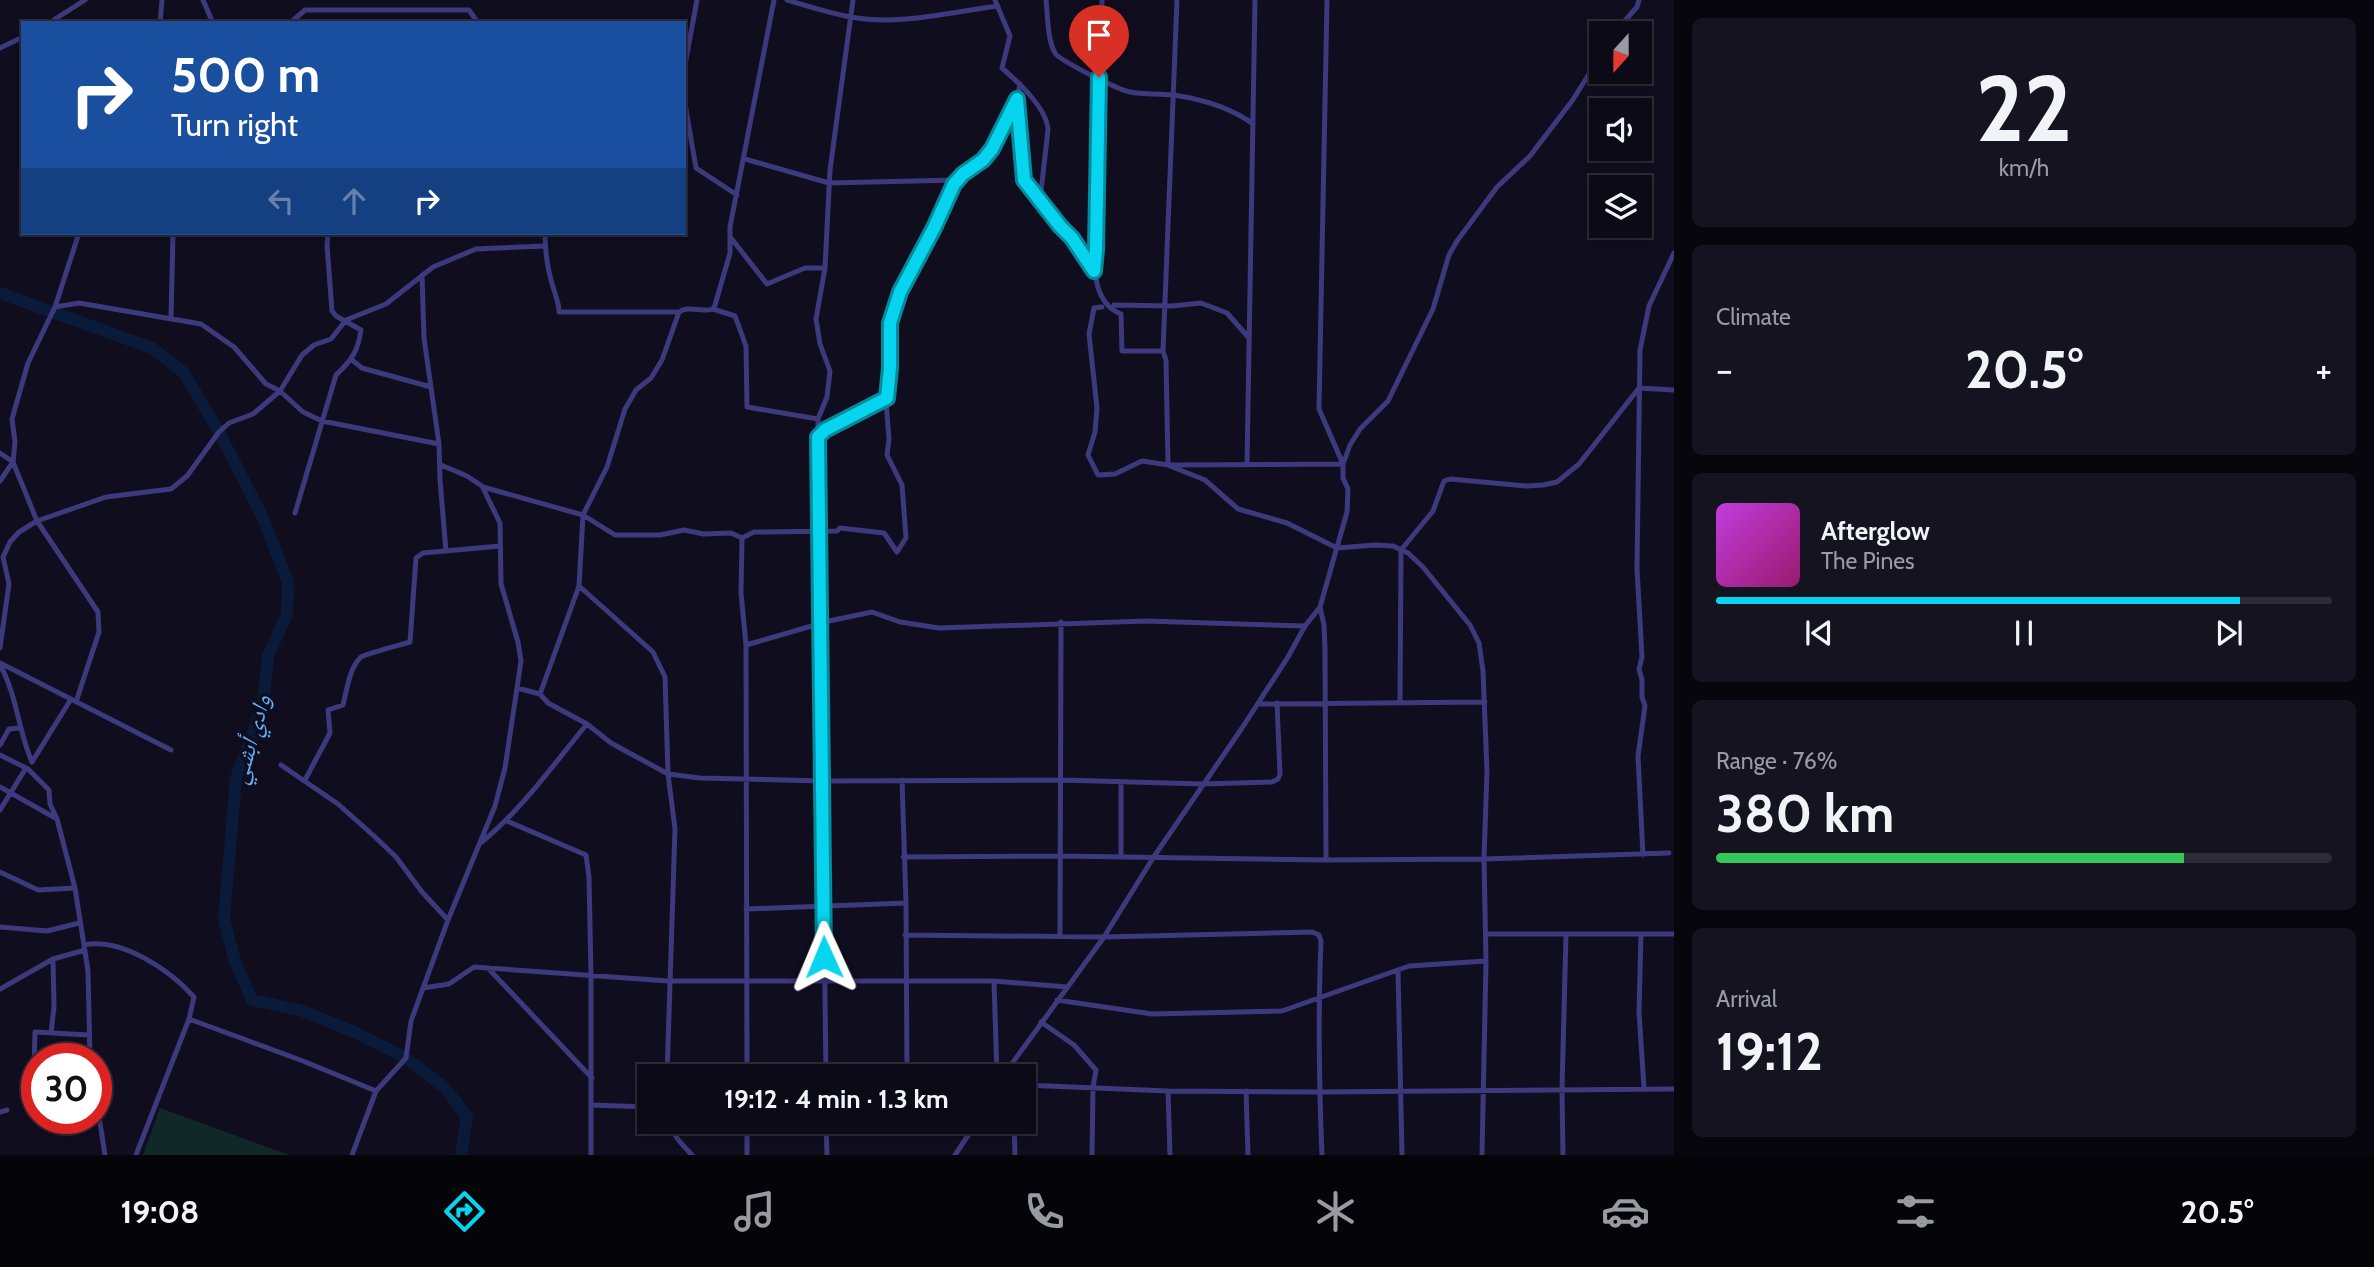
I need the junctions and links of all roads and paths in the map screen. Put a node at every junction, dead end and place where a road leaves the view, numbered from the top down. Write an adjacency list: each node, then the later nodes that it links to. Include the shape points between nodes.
1 (85, 0): 18 (street)
2 (162, 0): 19 (street)
3 (203, 0): 20 (street)
4 (351, 0): 16 (street)
5 (697, 0): 26 (street)
6 (774, 0): 34 (street)
7 (787, 0): 17 (street)
8 (853, 0): 17 (street)
9 (1046, 0): 28 (street, via 1055,54)
10 (1102, 0): 28 (street)
11 (1177, 0): 30 (street)
12 (1255, 0): 33 (street)
13 (1327, 0): 71 (street, via 1319,410)
14 (1639, 0): 23 (street)
15 (997, 3): 17 (street, via 905,18); 29 (street, via 1010,36 1002,68)
16 (351, 8): 21 (street, via 305,10); 22 (street, via 469,10)
17 (851, 18): 36 (street)
18 (52, 21)
19 (160, 21)
20 (212, 21)
21 (292, 21)
22 (477, 21)
23 (1625, 21)
24 (21, 38): 25 (street)
25 (0, 48)
26 (686, 59)
27 (1589, 74): 71 (street, via 1530,156 1497,187 1457,241 1433,309 1388,401 1360,429)
28 (1099, 77): 30 (street, via 1128,92); 47 (street)
29 (1020, 84): 31 (street); 38 (street, via 1048,123)
30 (1173, 95): 33 (street, via 1237,112); 50 (street)
31 (1017, 99): 35 (street, via 992,149); 38 (street, via 1022,176)
32 (686, 110): 37 (street, via 696,168)
33 (1252, 124): 57 (street)
34 (745, 159): 36 (street); 37 (street)
35 (956, 180): 36 (street); 64 (street, via 893,310)
36 (829, 183): 46 (street)
37 (737, 195): 43 (street)
38 (1040, 200): 47 (street)
39 (78, 235): 51 (street)
40 (173, 235): 55 (street)
41 (328, 235): 56 (street, via 332,311)
42 (545, 235): 44 (street)
43 (730, 237): 46 (street, via 767,284 805,268); 53 (street, via 730,253)
44 (545, 246): 48 (street, via 476,249); 54 (street, via 559,312)
45 (1674, 253): 61 (street, via 1649,306 1640,350)
46 (825, 268): 65 (street, via 816,320 830,371)
47 (1094, 271): 58 (street, via 1104,300 1121,314 1122,351)
48 (422, 275): 56 (street, via 386,304); 60 (street)
49 (1115, 304): 50 (street)
50 (1165, 306): 57 (street, via 1200,303 1227,313); 58 (street)
51 (55, 307): 55 (street, via 79,303); 70 (street, via 28,363 12,419)
52 (1102, 307): 74 (street, via 1094,308 1089,334 1097,408 1088,455 1098,475 1115,474 1142,461)
53 (713, 309): 54 (street); 65 (street, via 736,316 746,346 747,407)
54 (679, 312): 78 (street, via 662,360 625,409 607,467)
55 (171, 318): 63 (street, via 210,329 234,347 266,384)
56 (346, 320): 59 (street, via 361,330); 63 (street, via 331,339 302,355)
57 (1249, 338): 73 (street)
58 (1163, 351): 74 (street)
59 (352, 360): 60 (street, via 362,368); 66 (street, via 336,375)
60 (431, 387): 68 (street)
61 (1639, 388): 62 (street); 84 (street, via 1579,464 1557,482 1444,481 1433,511); 126 (street, via 1637,569 1643,657 1639,669 1645,706 1638,756)
62 (1674, 390)
63 (280, 391): 66 (street, via 303,412); 79 (street, via 253,414 229,423 172,489 106,498)
64 (887, 398): 67 (street); 80 (street, via 887,455 902,485 906,538 897,552 884,533)
65 (818, 419): 67 (street)
66 (322, 421): 68 (street); 77 (street)
67 (818, 437): 80 (street)
68 (439, 444): 72 (street)
69 (0, 453): 70 (street)
70 (13, 462): 75 (street); 79 (street)
71 (1343, 464): 73 (street); 83 (street, via 1349,498)
72 (441, 465): 76 (street); 85 (street)
73 (1247, 465): 74 (street)
74 (1168, 466): 83 (street, via 1205,480 1238,509 1287,523)
75 (0, 481)
76 (482, 486): 78 (street); 82 (street, via 500,523)
77 (295, 513)
78 (583, 515): 81 (street, via 615,535 684,530); 87 (street)
79 (37, 521): 86 (street, via 19,531); 97 (street, via 98,612 99,632)
80 (821, 530): 81 (street, via 754,532); 90 (street)
81 (742, 538): 92 (street, via 741,593)
82 (500, 546): 85 (street); 95 (street, via 501,584 518,642)
83 (1337, 548): 84 (street, via 1375,545); 88 (street)
84 (1401, 550): 99 (street); 100 (street, via 1423,567 1470,625 1479,643)
85 (446, 551): 113 (street, via 416,558 410,642 358,661 343,705 328,710 330,733)
86 (2, 556): 93 (street, via 9,584)
87 (579, 586): 96 (street); 111 (street, via 653,652 662,667)
88 (1320, 607): 91 (street); 98 (street)
89 (1061, 622): 90 (street, via 939,628 872,612); 91 (street); 115 (street)
90 (819, 625): 92 (street); 116 (street)
91 (1305, 625): 102 (street)
92 (747, 645): 112 (street)
93 (0, 648)
94 (0, 664): 97 (street); 104 (street, via 10,683)
95 (517, 688): 96 (street); 124 (street, via 505,768)
96 (540, 694): 103 (street)
97 (74, 701): 106 (street); 108 (street)
98 (1324, 702): 99 (street); 101 (street); 132 (street)
99 (1400, 702): 100 (street)
100 (1485, 702): 131 (street)
101 (1277, 703): 102 (street); 118 (street, via 1278,779)
102 (1258, 704): 118 (street)
103 (587, 724): 111 (street, via 611,743); 123 (street)
104 (20, 728): 105 (street, via 9,729); 108 (street)
105 (0, 745)
106 (171, 750)
107 (0, 755): 110 (street)
108 (32, 762): 110 (street)
109 (281, 765): 113 (street)
110 (27, 769): 120 (street); 122 (street, via 50,790)
111 (668, 774): 112 (street); 156 (street, via 675,829)
112 (747, 778): 116 (street); 137 (street)
113 (305, 780): 138 (street, via 396,857)
114 (902, 780): 115 (street); 116 (street); 128 (street)
115 (1061, 780): 117 (street); 127 (street)
116 (823, 781): 136 (street)
117 (1121, 782): 118 (street); 129 (street)
118 (1203, 784): 130 (street)
119 (0, 787): 120 (street)
120 (10, 792): 121 (street); 122 (street)
121 (0, 810)
122 (57, 819): 134 (street)
123 (507, 821): 124 (street); 153 (street, via 586,855)
124 (481, 843): 138 (street)
125 (1669, 853): 126 (street)
126 (1643, 855): 131 (street)
127 (1061, 856): 128 (street); 129 (street); 146 (street)
128 (903, 857): 135 (street)
129 (1121, 857): 130 (street)
130 (1153, 858): 132 (street); 147 (street)
131 (1484, 859): 132 (street); 141 (street)
132 (1326, 860)
133 (0, 872): 134 (street, via 38,890)
134 (75, 888): 139 (street)
135 (906, 903): 136 (street); 145 (street)
136 (823, 906): 137 (street); 158 (street)
137 (746, 909): 154 (street)
138 (448, 920): 160 (street)
139 (79, 923): 140 (street, via 47,930); 148 (street)
140 (0, 927)
141 (1486, 934): 142 (street); 150 (street)
142 (1566, 934): 143 (street); 182 (street)
143 (1641, 934): 144 (street); 179 (street, via 1639,1012)
144 (1674, 934)
145 (905, 935): 146 (street); 155 (street)
146 (1060, 935): 147 (street)
147 (1104, 937): 159 (street); 162 (street, via 1312,932 1320,935 1321,941)
148 (84, 948): 149 (street); 164 (street, via 111,944 138,954 194,997); 167 (street)
149 (53, 959): 161 (street); 166 (street)
150 (1486, 961): 152 (street); 181 (street)
151 (487, 967): 153 (street); 160 (street, via 474,967 449,984); 176 (street)
152 (1398, 970): 162 (street); 186 (street)
153 (591, 976): 156 (street); 176 (street)
154 (746, 980): 156 (street); 158 (street); 171 (street)
155 (905, 980): 157 (street); 158 (street); 173 (street)
156 (668, 981): 170 (street)
157 (994, 981): 159 (street); 174 (street)
158 (824, 983): 172 (street)
159 (1066, 987): 163 (street)
160 (423, 988): 183 (street, via 411,1021 406,1058)
161 (0, 989)
162 (1319, 999): 163 (street, via 1282,1011 1183,1014); 187 (street)
163 (1057, 1000): 165 (street)
164 (189, 1019): 183 (street); 197 (street)
165 (1041, 1022): 175 (street); 178 (street, via 1096,1070)
166 (51, 1033): 167 (street); 168 (street, via 37,1032)
167 (89, 1035): 169 (street)
168 (34, 1043)
169 (89, 1043)
170 (667, 1064)
171 (747, 1064)
172 (826, 1064)
173 (907, 1064)
174 (997, 1064)
175 (1011, 1064)
176 (592, 1078): 188 (street)
177 (1036, 1085): 178 (street)
178 (1093, 1087): 184 (street); 205 (street)
179 (1644, 1088): 180 (street); 182 (street)
180 (1674, 1089)
181 (1483, 1090): 182 (street); 186 (street); 210 (street)
182 (1562, 1090): 211 (street)
183 (376, 1091): 198 (street)
184 (1168, 1091): 185 (street); 206 (street)
185 (1247, 1091): 187 (street); 207 (street)
186 (1399, 1091): 187 (street); 209 (street)
187 (1320, 1092): 208 (street)
188 (592, 1105): 189 (street); 199 (street)
189 (637, 1107)
190 (102, 1134): 196 (street)
191 (674, 1134): 200 (street)
192 (747, 1134): 201 (street)
193 (827, 1134): 202 (street)
194 (969, 1134): 203 (street)
195 (1014, 1134): 204 (street)
196 (106, 1155)
197 (136, 1155)
198 (352, 1155)
199 (591, 1155)
200 (692, 1155)
201 (747, 1155)
202 (827, 1155)
203 (956, 1155)
204 (1014, 1155)
205 (1092, 1155)
206 (1170, 1155)
207 (1248, 1155)
208 (1322, 1155)
209 (1402, 1155)
210 (1482, 1155)
211 (1563, 1155)

